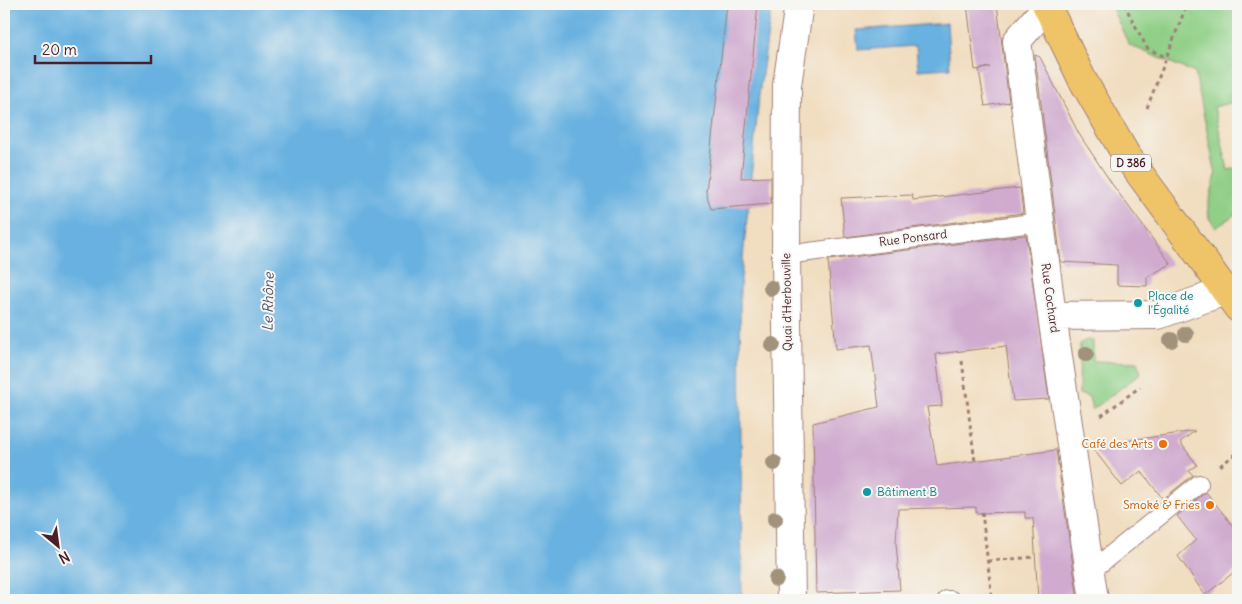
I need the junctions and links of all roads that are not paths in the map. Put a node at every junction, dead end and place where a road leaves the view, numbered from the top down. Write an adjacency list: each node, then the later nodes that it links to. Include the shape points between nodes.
1 (799, 4): 4 (street, Quai d'Herbouville, via 787,85)
2 (1047, 5): 3 (street, Rue Cochard, via 1018,40); 5 (main road, D 386, via 1082,79 1122,148)
3 (1040, 222): 4 (lane, Rue Ponsard); 6 (street, Rue Cochard)
4 (786, 255): 9 (street, Quai d'Herbouville)
5 (1231, 299): 6 (street, via 1158,315)
6 (1052, 316): 8 (street, Rue Cochard)
7 (1200, 484): 8 (lane)
8 (1091, 571): 12 (street, Rue Cochard)
9 (791, 600)
10 (947, 600): 11 (lane)
11 (951, 600)
12 (1094, 600)

